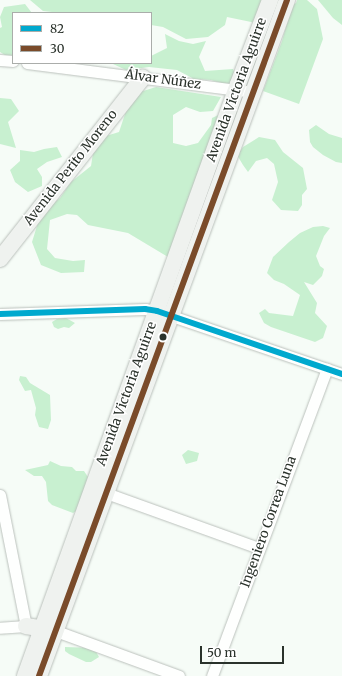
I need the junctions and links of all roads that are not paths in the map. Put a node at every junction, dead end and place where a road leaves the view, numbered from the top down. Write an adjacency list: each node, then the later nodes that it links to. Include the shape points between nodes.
1 (270, 0): 7 (main road, Avenida Victoria Aguirre)
2 (287, 0): 8 (main road, Avenida Victoria Aguirre)
3 (0, 60): 4 (street)
4 (12, 61)
5 (35, 64): 6 (street, Álvar Núñez)
6 (143, 77): 7 (street, Álvar Núñez); 9 (main road, Avenida Perito Moreno)
7 (236, 91): 8 (street, Álvar Núñez); 11 (main road, Avenida Victoria Aguirre)
8 (252, 92): 11 (main road, Avenida Victoria Aguirre)
9 (0, 259)
10 (0, 314): 11 (street, via 145,309)
11 (164, 314): 12 (street); 14 (main road, Avenida Victoria Aguirre); 18 (main road, Avenida Victoria Aguirre)
12 (327, 369): 13 (street); 16 (street, Ingeniero Correa Luna)
13 (342, 374)
14 (106, 493): 16 (street); 18 (main road, Avenida Victoria Aguirre)
15 (0, 495): 18 (street)
16 (260, 548): 22 (street, Ingeniero Correa Luna)
17 (0, 628): 18 (street)
18 (41, 628): 19 (main road, Avenida Victoria Aguirre); 20 (main road, Avenida Victoria Aguirre); 21 (street)
19 (25, 676)
20 (39, 676)
21 (179, 676)
22 (212, 676)

